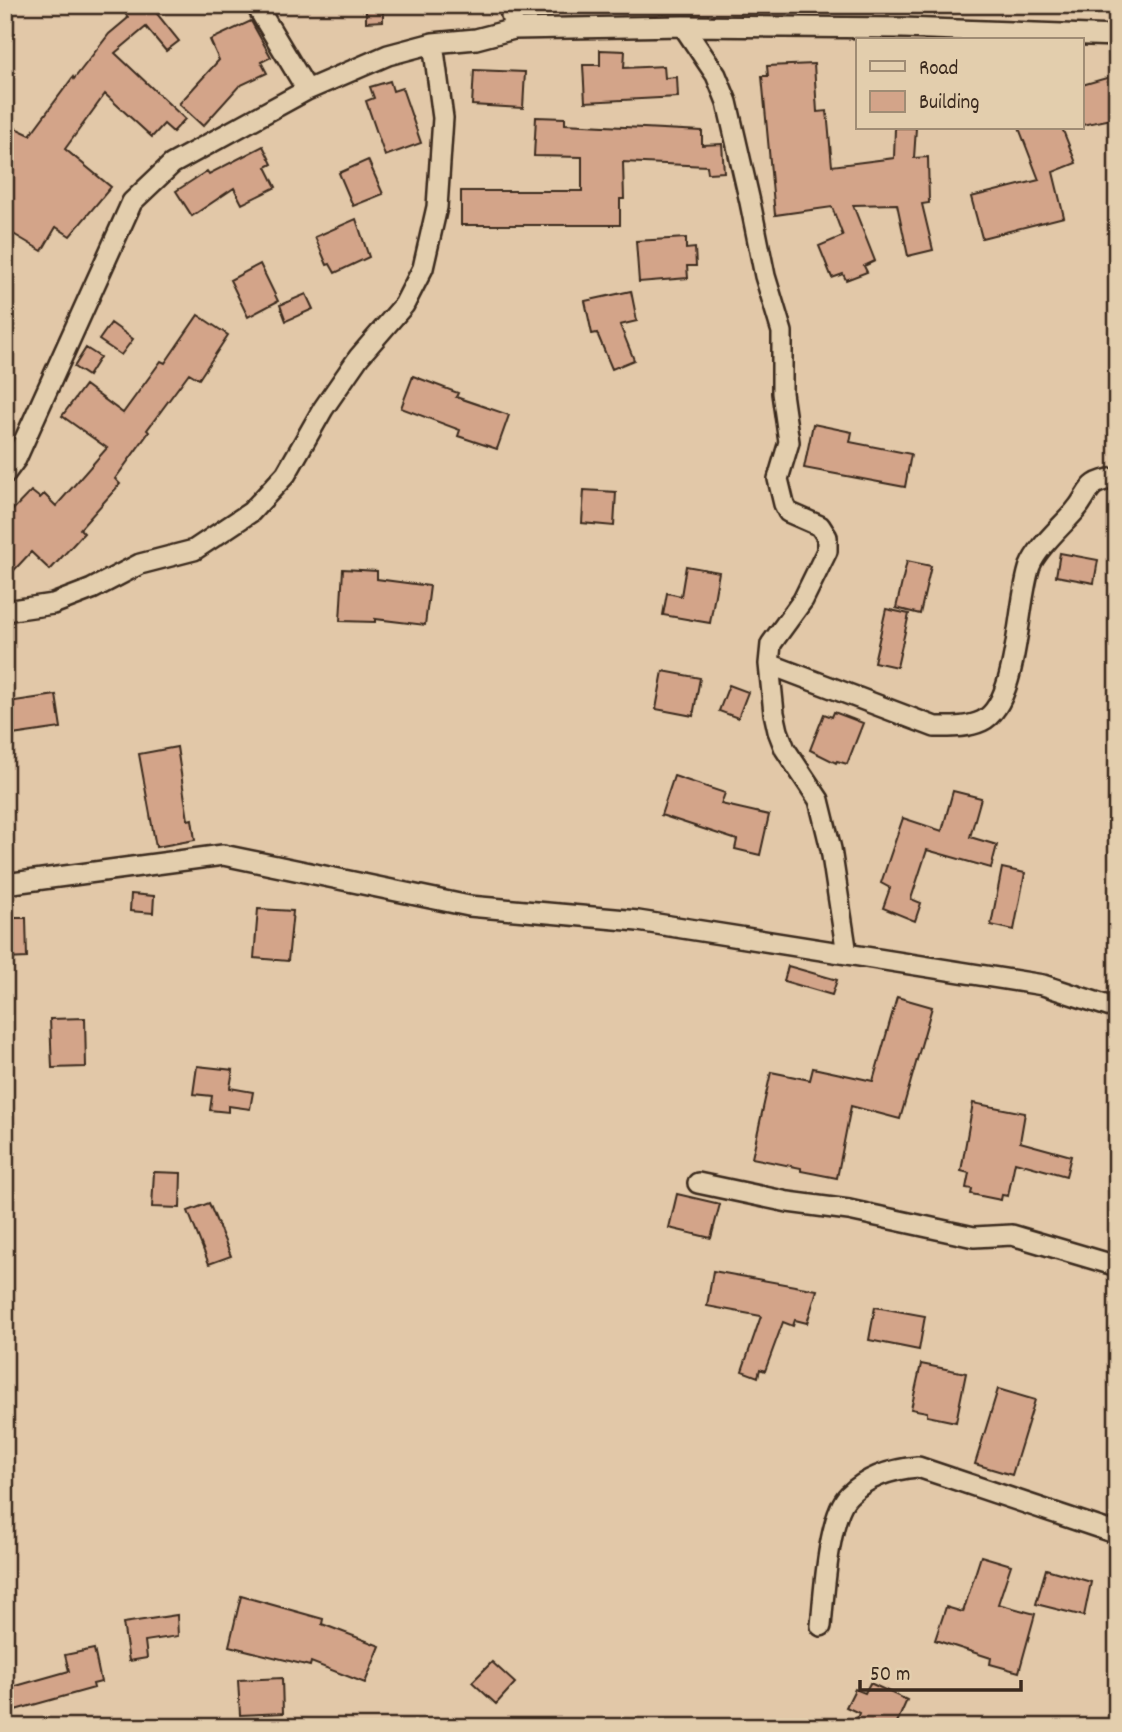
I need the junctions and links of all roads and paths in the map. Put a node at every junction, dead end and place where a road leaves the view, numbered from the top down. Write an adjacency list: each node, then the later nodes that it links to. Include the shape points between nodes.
1 (256, 5): 7 (street)
2 (509, 5): 4 (street)
3 (682, 26): 4 (street); 5 (street); 11 (street, via 716,75 727,103 782,332 781,384 789,442 778,479 781,496 788,512 820,526 827,537 827,551 803,600 771,644)
4 (514, 29): 6 (street)
5 (1117, 36)
6 (433, 43): 7 (street, via 388,55); 10 (street, via 443,118 437,207 422,268 404,305 359,357 286,474 251,512 194,550 140,564 53,604)
7 (307, 90): 8 (street, via 172,164 132,202 16,459)
8 (5, 474)
9 (1117, 478): 11 (street, via 1099,480 1030,565 1014,658 1000,702 984,721 934,727)
10 (5, 611)
11 (769, 664): 13 (street, via 778,731 819,800)
12 (5, 884): 13 (street, via 223,855 469,906 638,921)
13 (847, 954): 14 (street, via 1044,985)
14 (1117, 1009)
15 (698, 1183): 16 (street, via 974,1237 1012,1235)
16 (1117, 1266)
17 (1117, 1529): 18 (street, via 1112,1532 918,1467 896,1468 847,1496 833,1528)
18 (821, 1626)

